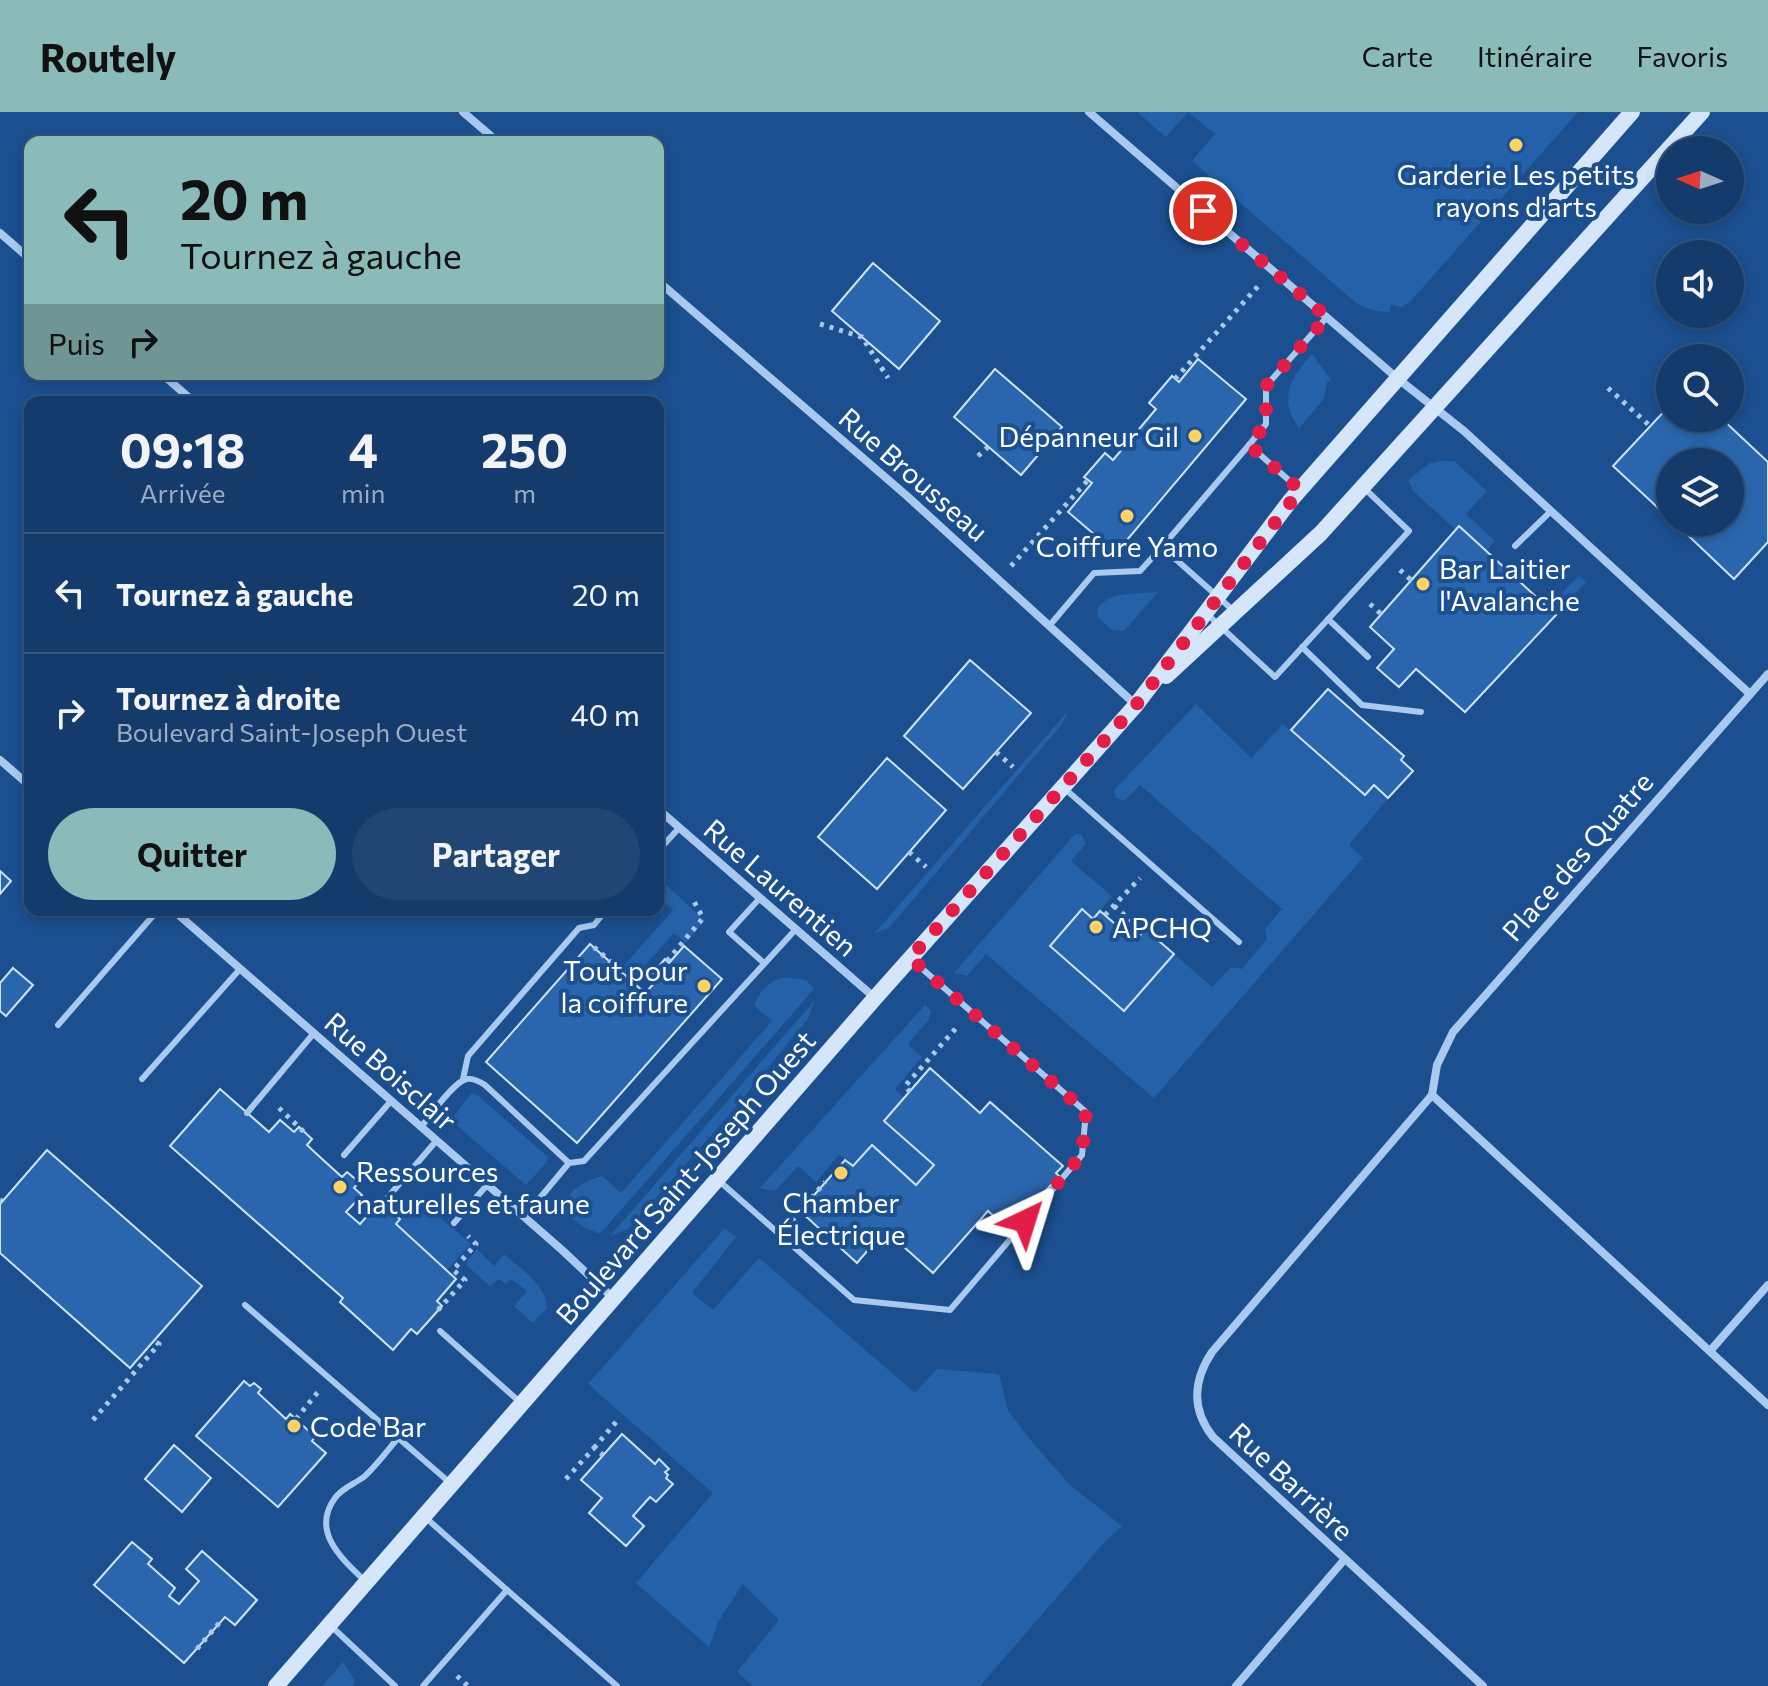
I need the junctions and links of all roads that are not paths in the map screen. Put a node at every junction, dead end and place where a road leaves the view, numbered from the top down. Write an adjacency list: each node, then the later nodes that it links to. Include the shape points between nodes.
1 (463, 112): 5 (street)
2 (1089, 112): 9 (street)
3 (1632, 112): 10 (main road, Boulevard Saint-Joseph Ouest)
4 (1702, 112): 13 (main road, Boulevard Saint-Joseph Ouest)
5 (491, 136)
6 (0, 233): 7 (street)
7 (24, 254)
8 (664, 286): 24 (street, Rue Brousseau)
9 (1327, 317): 10 (street); 14 (lane, via 1266,386 1266,424)
10 (1397, 378): 13 (street); 16 (main road, Boulevard Saint-Joseph Ouest)
11 (169, 380): 12 (street)
12 (187, 396)
13 (1436, 409): 15 (main road, Boulevard Saint-Joseph Ouest); 17 (street)
14 (1249, 445): 16 (lane); 19 (lane)
15 (1363, 487): 21 (main road, Boulevard Saint-Joseph Ouest); 23 (lane, via 1409,531)
16 (1300, 490): 20 (main road, Boulevard Saint-Joseph Ouest)
17 (1551, 511): 18 (lane); 29 (street)
18 (1515, 546)
19 (1162, 547): 20 (lane); 24 (lane, via 1140,571 1094,573)
20 (1218, 596): 21 (lane); 22 (main road, Boulevard Saint-Joseph Ouest)
21 (1235, 612): 25 (main road, Boulevard Saint-Joseph Ouest)
22 (1205, 613): 25 (lane); 30 (main road, Boulevard Saint-Joseph Ouest)
23 (1328, 619): 26 (lane); 27 (lane)
24 (1050, 625): 30 (street, Rue Brousseau)
25 (1220, 626): 26 (lane, via 1275,677); 30 (main road, Boulevard Saint-Joseph Ouest)
26 (1302, 647): 31 (lane, via 1362,705)
27 (1368, 657)
28 (1768, 674): 29 (street, Place des Quatre)
29 (1750, 694): 52 (street, Place des Quatre, via 1453,1032 1437,1065)
30 (1136, 705): 34 (main road, Boulevard Saint-Joseph Ouest)
31 (1421, 712)
32 (0, 760): 33 (street)
33 (24, 781)
34 (1063, 787): 43 (lane); 44 (main road, Boulevard Saint-Joseph Ouest)
35 (664, 814): 36 (street, Rue Laurentien)
36 (679, 828): 37 (lane); 38 (street, Rue Laurentien)
37 (664, 844)
38 (760, 898): 42 (street, Rue Laurentien); 45 (lane, via 729,932)
39 (153, 916): 48 (lane)
40 (180, 916): 46 (street, Rue Boisclair)
41 (601, 916): 51 (lane, via 594,925 579,928 468,1056)
42 (796, 929): 45 (lane); 47 (street, Rue Laurentien)
43 (1239, 942)
44 (910, 958): 47 (main road, Boulevard Saint-Joseph Ouest); 59 (lane, via 1086,1112 1082,1155 950,1310 854,1300)
45 (764, 963): 58 (lane, via 584,1161)
46 (240, 969): 49 (street, Rue Boisclair); 50 (lane)
47 (875, 998): 59 (main road, Boulevard Saint-Joseph Ouest)
48 (58, 1025)
49 (314, 1033): 53 (street, Rue Boisclair); 54 (lane)
50 (142, 1079)
51 (463, 1079): 55 (lane); 58 (lane, via 485,1085)
52 (1432, 1095): 68 (street); 74 (street, Rue Barrière, via 1212,1352 1199,1377 1196,1401 1204,1426)
53 (391, 1101): 55 (street, Rue Boisclair); 57 (lane)
54 (247, 1113)
55 (421, 1127): 56 (street, Rue Boisclair)
56 (437, 1140): 60 (street, Rue Boisclair); 61 (lane)
57 (344, 1155)
58 (569, 1163): 62 (lane)
59 (718, 1180): 65 (main road, Boulevard Saint-Joseph Ouest)
60 (487, 1185): 62 (street, Rue Boisclair); 63 (lane)
61 (388, 1197)
62 (524, 1217): 65 (street, Rue Boisclair)
63 (454, 1223)
64 (1768, 1285): 68 (street)
65 (614, 1299): 69 (main road, Boulevard Saint-Joseph Ouest)
66 (245, 1305): 71 (lane)
67 (440, 1331): 69 (lane)
68 (1710, 1351): 70 (street)
69 (522, 1404): 72 (main road, Boulevard Saint-Joseph Ouest)
70 (1768, 1405)
71 (398, 1438): 72 (lane); 75 (lane, via 328,1511 328,1539)
72 (452, 1484): 73 (main road, Boulevard Saint-Joseph Ouest)
73 (424, 1516): 75 (main road, Boulevard Saint-Joseph Ouest); 76 (lane)
74 (1344, 1560): 82 (street); 83 (street, Rue Barrière)
75 (366, 1583): 77 (main road, Boulevard Saint-Joseph Ouest)
76 (507, 1590): 80 (lane); 81 (lane)
77 (329, 1624): 78 (main road, Boulevard Saint-Joseph Ouest); 79 (lane)
78 (276, 1686)
79 (395, 1686)
80 (423, 1686)
81 (617, 1686)
82 (1236, 1686)
83 (1483, 1686)

